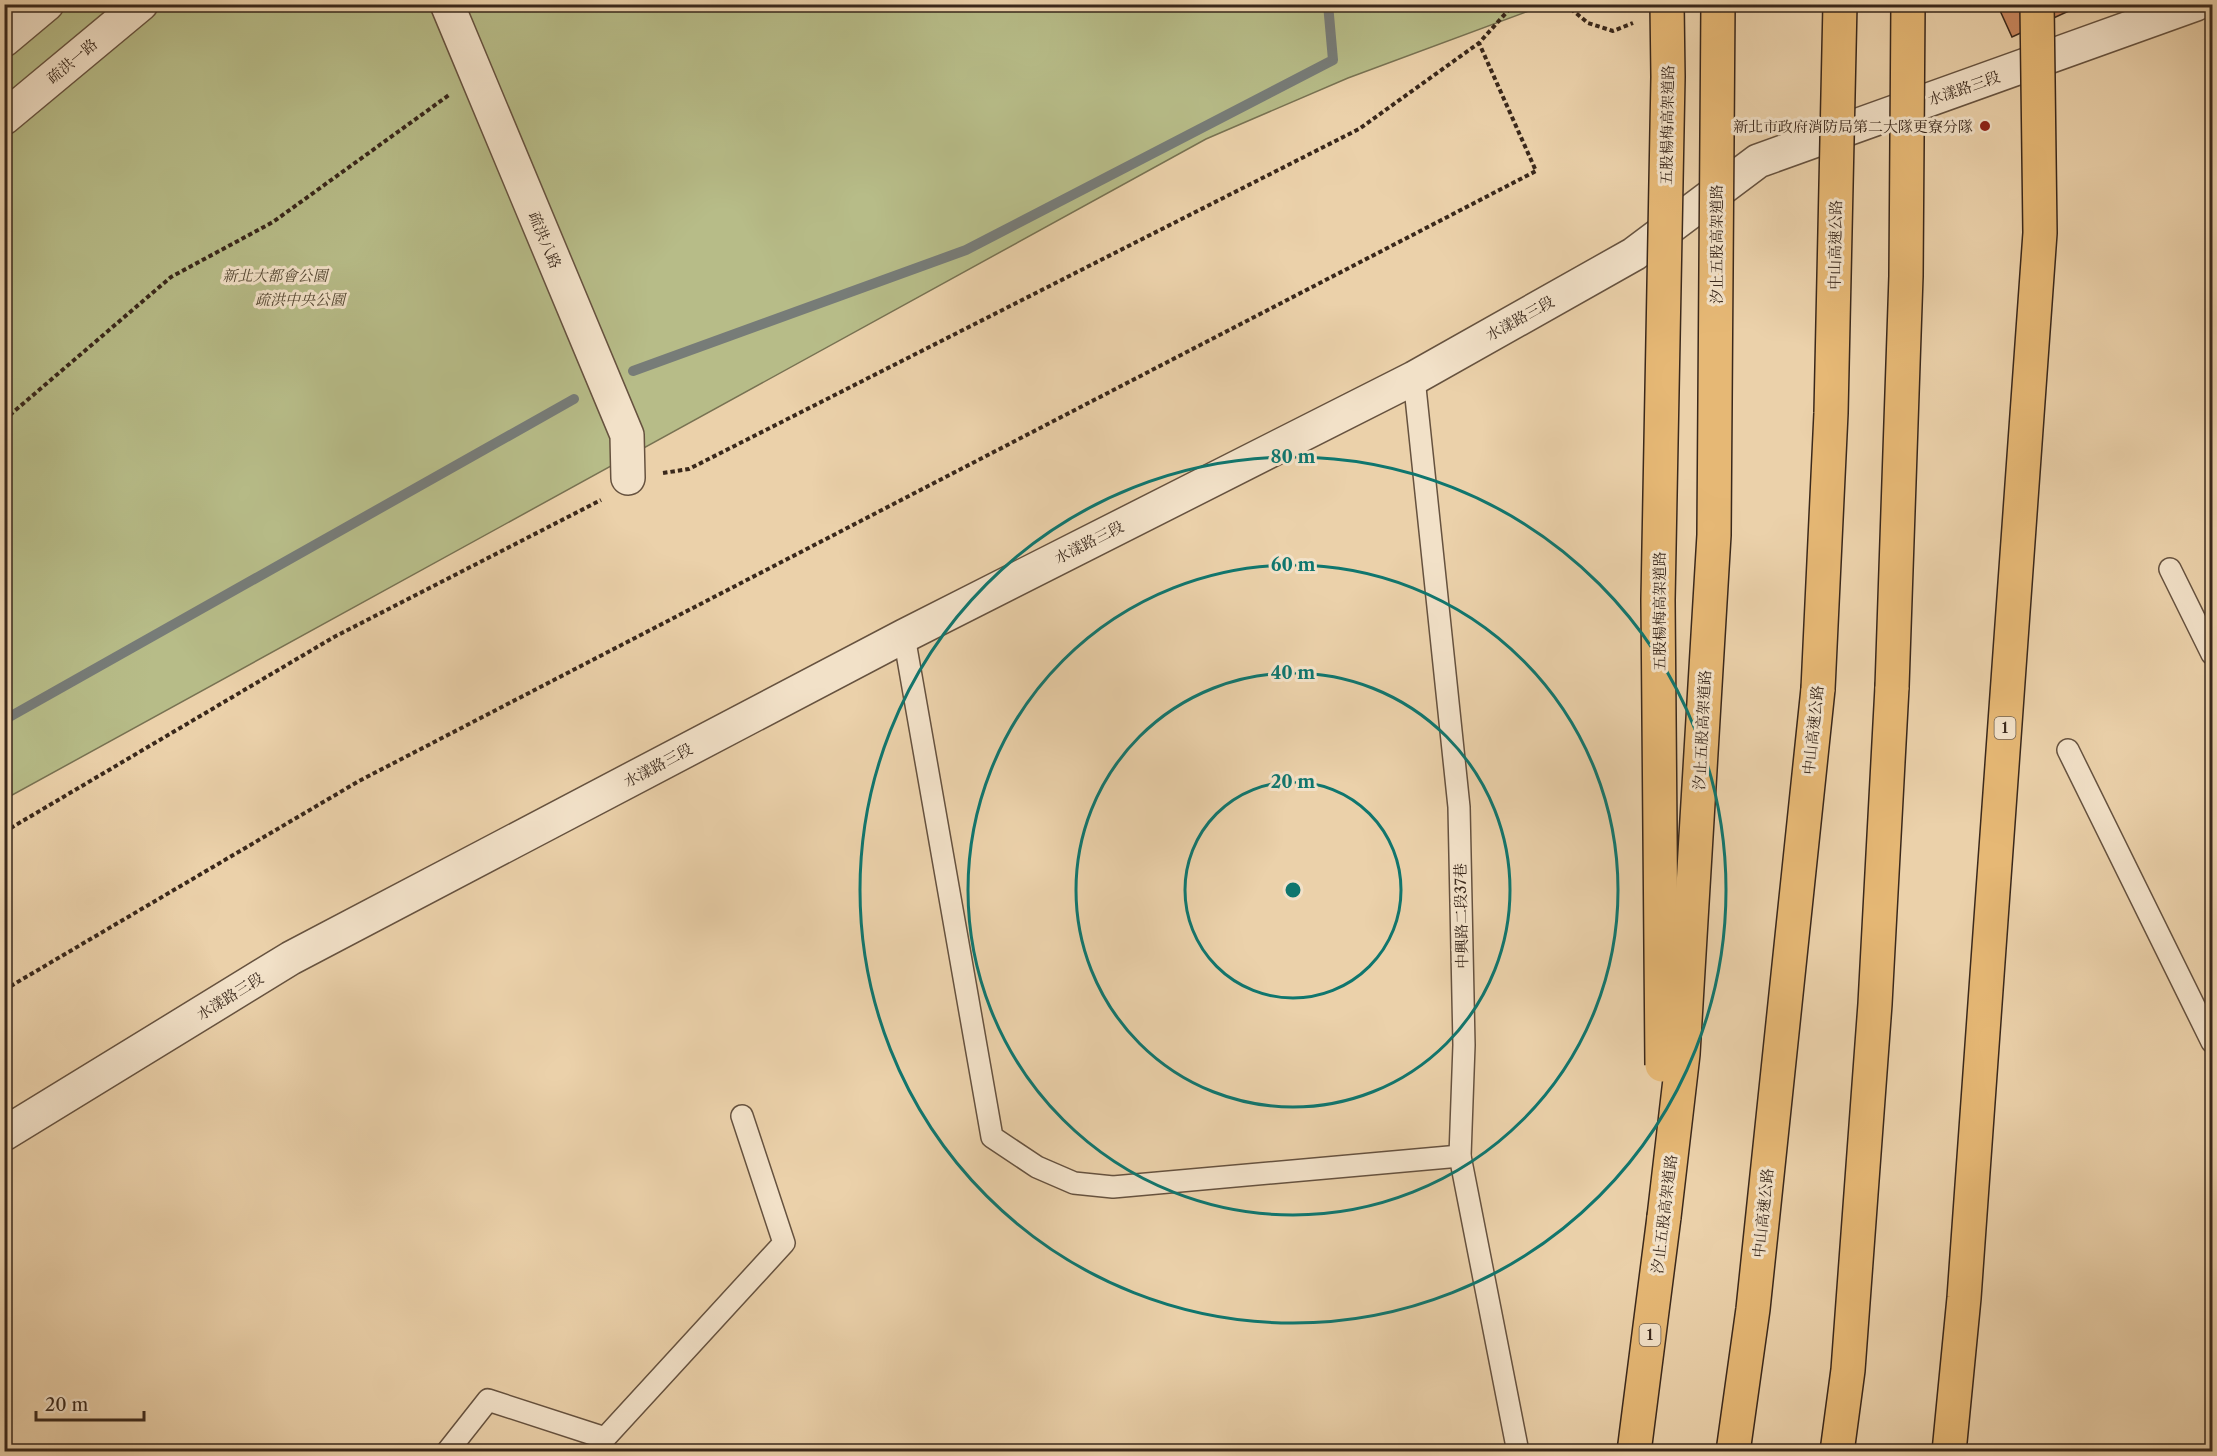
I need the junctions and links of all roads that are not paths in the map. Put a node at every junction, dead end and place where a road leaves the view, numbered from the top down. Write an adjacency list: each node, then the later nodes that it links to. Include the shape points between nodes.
1 (47, 4): 10 (street)
2 (141, 4): 11 (street, 疏洪一路)
3 (447, 4): 13 (street, 疏洪八路, via 627,435)
4 (1667, 4): 22 (highway, 五股楊梅高架道路 / 1, bridge, via 1658,600)
5 (1718, 4): 22 (highway, 汐止五股高架道路 / 1, bridge, via 1714,536 1683,1054)
6 (1840, 4): 26 (highway, 中山高速公路, bridge, via 1831,413 1818,689 1753,1309)
7 (1908, 4): 27 (highway, bridge, via 1906,276 1893,687 1873,1040 1848,1370)
8 (2037, 4): 28 (highway, 1, bridge, via 2040,232 1965,1298)
9 (2196, 4): 12 (street, 水漾路三段, via 1758,161 1634,254)
10 (4, 40)
11 (4, 118)
12 (1414, 378): 15 (street, 水漾路三段); 21 (lane, 中興路二段37巷, via 1459,807 1464,1045)
13 (627, 478)
14 (2170, 569): 16 (lane)
15 (904, 636): 20 (street, 水漾路三段, via 291,958); 21 (lane, via 992,1137 1037,1167 1074,1184 1113,1187)
16 (2212, 654)
17 (2068, 750): 18 (lane)
18 (2212, 1042)
19 (742, 1116): 23 (lane, via 784,1243 604,1438 488,1400)
20 (4, 1134)
21 (1460, 1156): 24 (lane, 中興路二段37巷)
22 (1664, 1217): 25 (highway, 汐止五股高架道路 / 1)
23 (447, 1452)
24 (1518, 1452)
25 (1634, 1452)
26 (1733, 1452)
27 (1837, 1452)
28 (1949, 1452)

